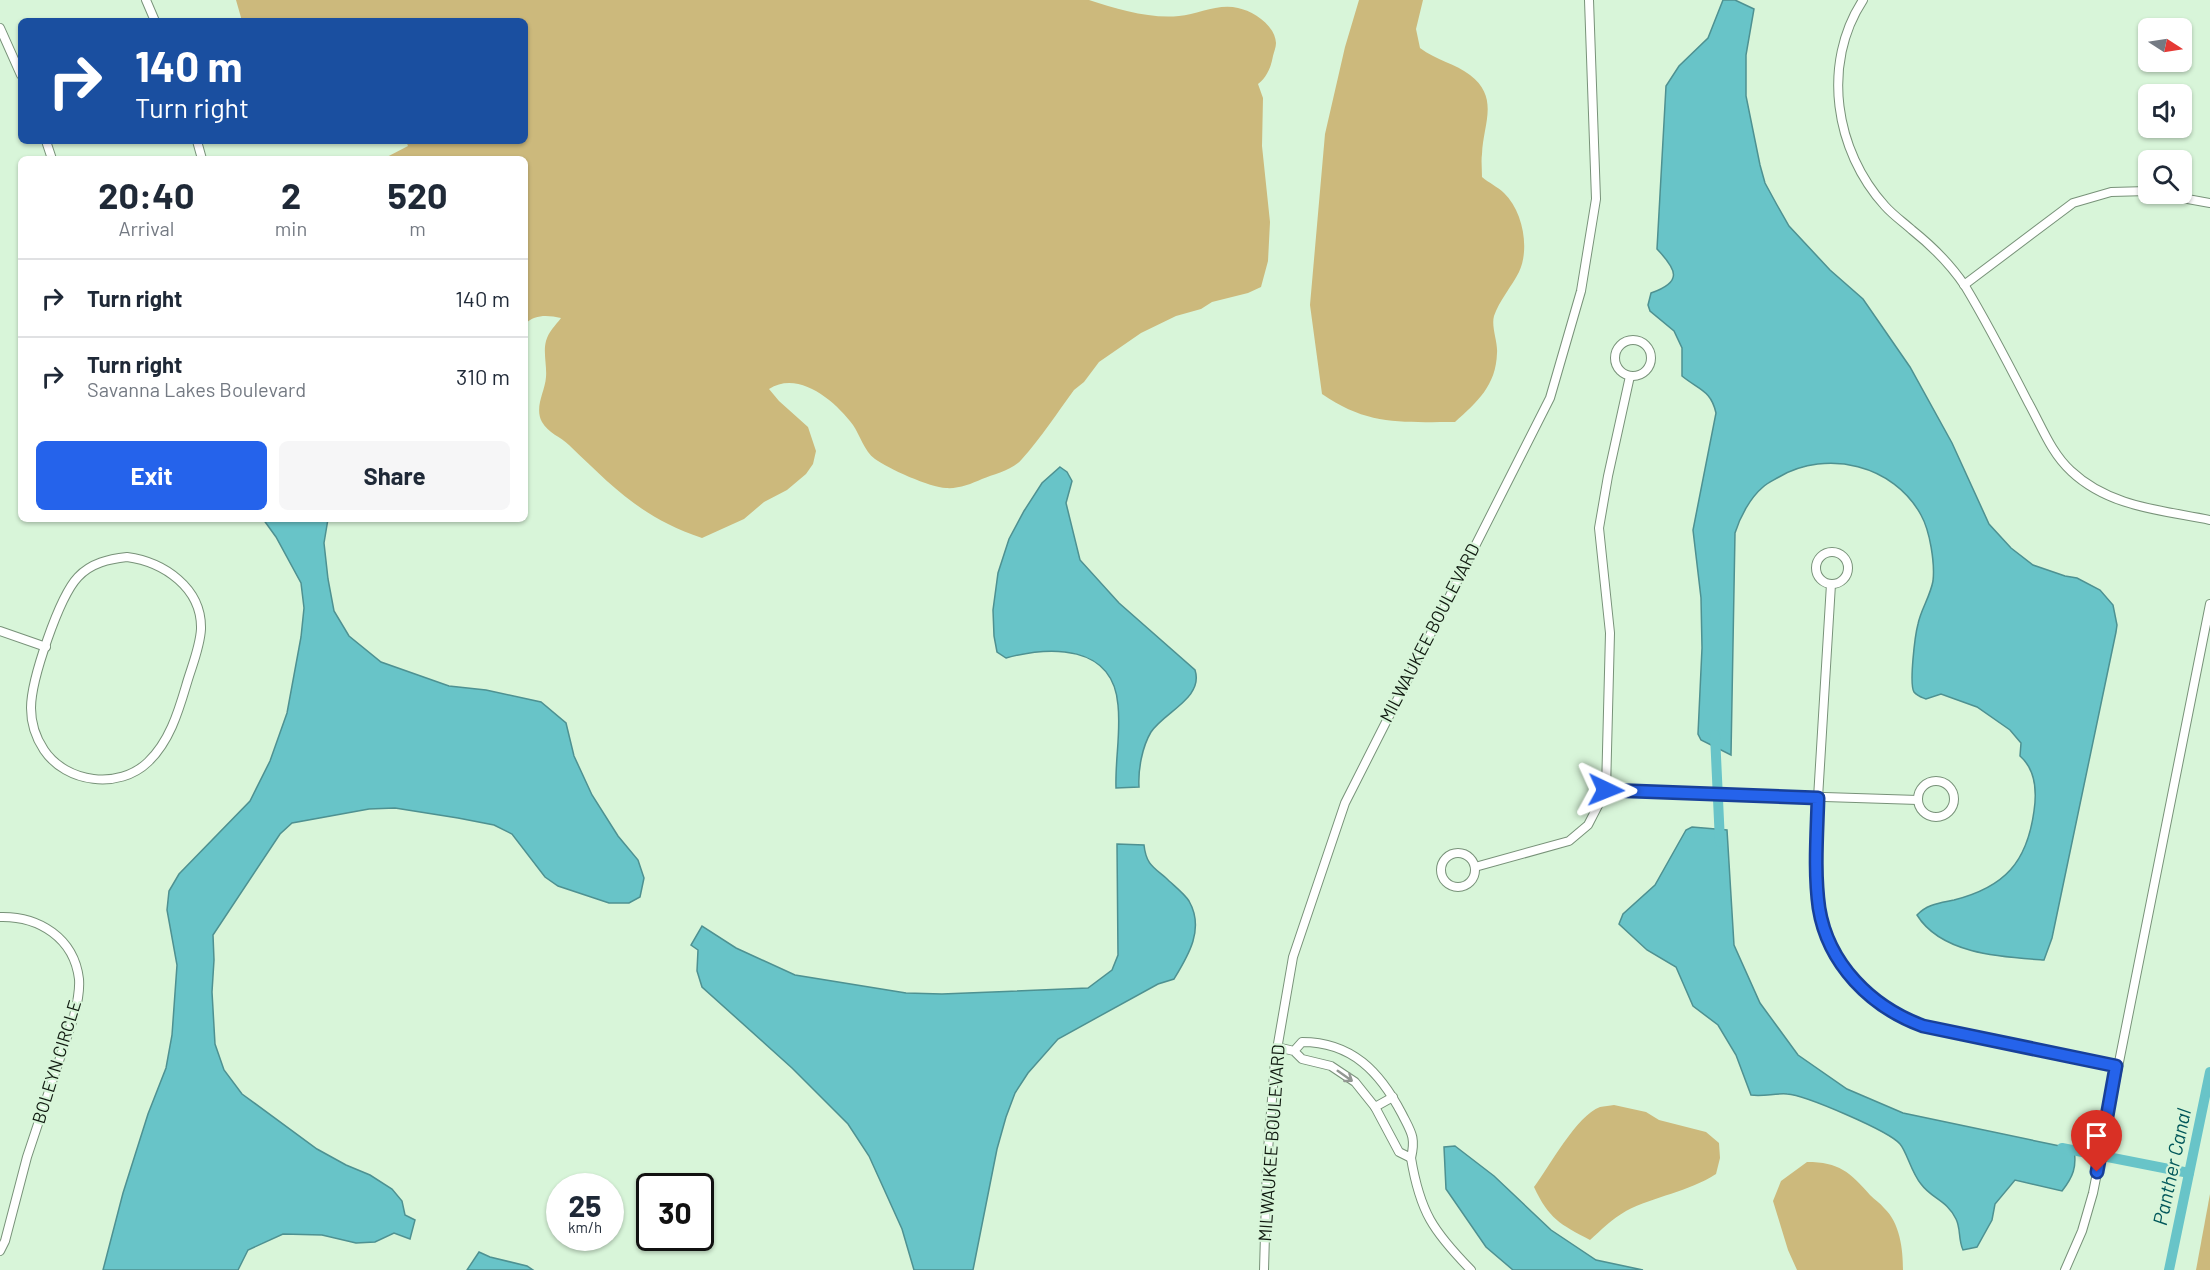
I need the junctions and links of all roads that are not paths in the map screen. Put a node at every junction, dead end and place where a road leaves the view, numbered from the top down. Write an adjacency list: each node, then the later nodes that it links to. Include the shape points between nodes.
1 (146, 0): 4 (street)
2 (1589, 0): 22 (street, MILWAUKEE BOULEVARD, via 1596,199 1581,291 1550,398 1345,803 1293,957)
3 (1863, 0): 10 (street, via 1842,49 1839,69 1839,109 1849,149 1886,207 1942,257)
4 (154, 18)
5 (0, 28): 6 (street)
6 (18, 68)
7 (2138, 191): 10 (street, via 2111,192 2073,203)
8 (2192, 200): 9 (street)
9 (2210, 203)
10 (1964, 285): 12 (street, via 2046,438 2069,470 2120,502)
11 (1630, 376): 11 (street, via 1646,371 1651,360 1645,345 1634,340 1622,344 1615,354 1616,366); 17 (street, via 1599,528 1610,633)
12 (2210, 520)
13 (1831, 584): 18 (street)
14 (2210, 604): 24 (street)
15 (0, 631): 16 (street)
16 (46, 647): 16 (street, via 72,585 91,567 115,558 144,560 174,575 188,590 200,617 198,646 169,733 149,761 120,777 93,779 69,772 46,753 39,741 31,707)
17 (1606, 790): 18 (street); 20 (street, via 1588,825 1569,842)
18 (1818, 798): 19 (street); 24 (street, via 1817,886 1824,927 1844,969 1864,990 1888,1010 1923,1026)
19 (1918, 800): 19 (street, via 1924,812 1941,817 1951,810 1955,799 1951,788 1935,780 1924,785)
20 (1475, 867): 20 (street, via 1467,855 1456,853 1443,863 1441,874 1447,884 1463,887 1472,880)
21 (0, 917): 28 (street, BOLEYN CIRCLE, via 24,918 49,928 73,959 79,998)
22 (1277, 1047): 23 (street); 29 (street, MILWAUKEE BOULEVARD, via 1267,1163)
23 (1294, 1051): 25 (street, via 1302,1042 1341,1048 1369,1067); 26 (street, one-way to 26, via 1302,1059 1320,1062 1342,1073 1355,1082)
24 (2116, 1066): 31 (street, via 2093,1193)
25 (1393, 1096): 26 (street); 27 (street, via 1411,1133)
26 (1375, 1107): 27 (street, via 1399,1152)
27 (1411, 1158): 30 (street, via 1426,1215)
28 (0, 1251)
29 (1264, 1270)
30 (1471, 1270)
31 (2065, 1270)

